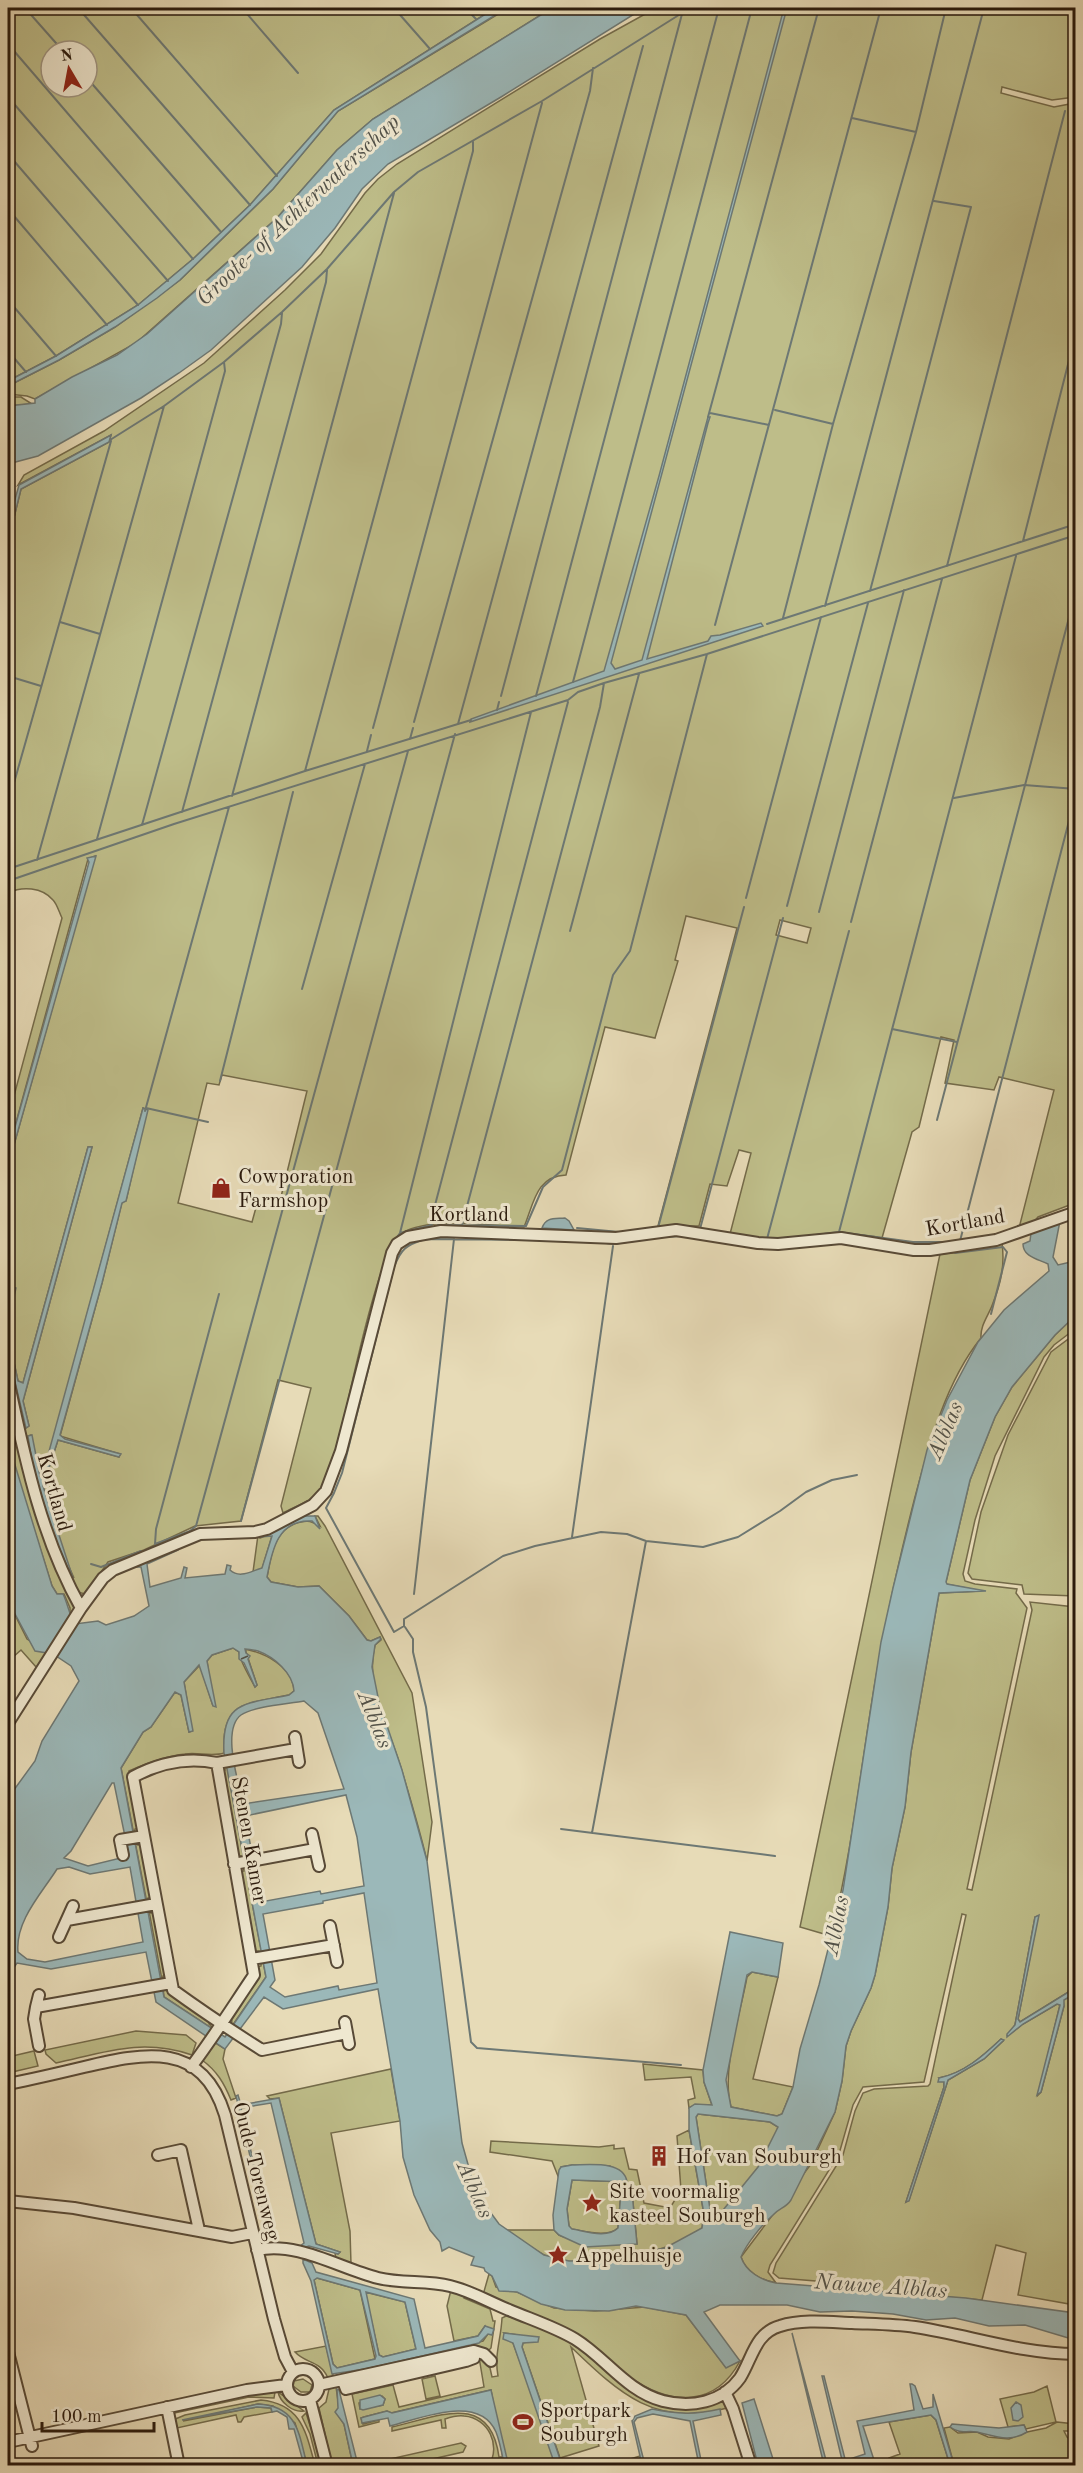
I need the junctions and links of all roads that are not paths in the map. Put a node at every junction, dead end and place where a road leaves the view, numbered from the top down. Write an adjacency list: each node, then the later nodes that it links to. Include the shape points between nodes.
1 (1076, 1212): 3 (street, Kortland, via 996,1240 930,1250 841,1238 758,1243 676,1230 616,1238 449,1231 408,1237 392,1253 339,1459 321,1497 267,1529 200,1534 113,1570)
2 (8, 1380): 3 (street, Kortland, via 33,1491)
3 (78, 1613): 4 (street)
4 (8, 1723)
5 (299, 1762): 6 (street, via 296,1743)
6 (217, 1763): 8 (street, Stenen Kamer, via 168,1763 133,1777); 11 (street, Stenen Kamer)
7 (312, 1834): 9 (street)
8 (142, 1836): 10 (street, via 120,1840); 13 (street, Stenen Kamer)
9 (315, 1850): 11 (street); 12 (street)
10 (123, 1855)
11 (238, 1863): 19 (street, Stenen Kamer)
12 (318, 1866)
13 (153, 1905): 15 (street); 21 (street, Stenen Kamer)
14 (73, 1906): 15 (street)
15 (67, 1920): 17 (street)
16 (330, 1926): 18 (street)
17 (59, 1937)
18 (334, 1945): 19 (street); 20 (street)
19 (255, 1958): 24 (street, Stenen Kamer, via 254,1975)
20 (337, 1962)
21 (167, 1984): 23 (street); 24 (street)
22 (39, 1995): 23 (street)
23 (36, 2007): 26 (street)
24 (222, 2027): 25 (street, via 262,2050 346,2027); 27 (street, Stenen Kamer)
25 (350, 2044)
26 (39, 2046)
27 (191, 2067): 28 (street, Oude Torenweg, via 174,2059 144,2055); 32 (street, Oude Torenweg, via 205,2078 222,2107)
28 (8, 2084)
29 (159, 2154): 31 (street, via 181,2150)
30 (8, 2201): 31 (street)
31 (199, 2230): 32 (street, via 232,2237)
32 (252, 2233): 33 (street, Oude Torenweg)
33 (257, 2250): 37 (street, Oude Torenweg, via 280,2340); 40 (street, via 278,2247 380,2278 449,2286 476,2295 573,2338 638,2391 661,2400 695,2404 716,2399)
34 (8, 2352): 43 (street)
35 (1076, 2354): 40 (street, via 913,2327 793,2323 777,2326 765,2334 740,2378)
36 (491, 2361): 39 (street, via 474,2351 474,2358 466,2361 346,2389 343,2381)
37 (293, 2372): 38 (street); 39 (street, via 302,2368 312,2371)
38 (286, 2385): 41 (street, via 294,2399); 42 (street)
39 (319, 2385): 41 (street)
40 (725, 2392): 47 (street)
41 (310, 2400): 46 (street)
42 (167, 2407): 43 (street); 45 (street)
43 (31, 2441): 44 (street)
44 (8, 2442)
45 (179, 2466)
46 (327, 2466)
47 (751, 2466)

